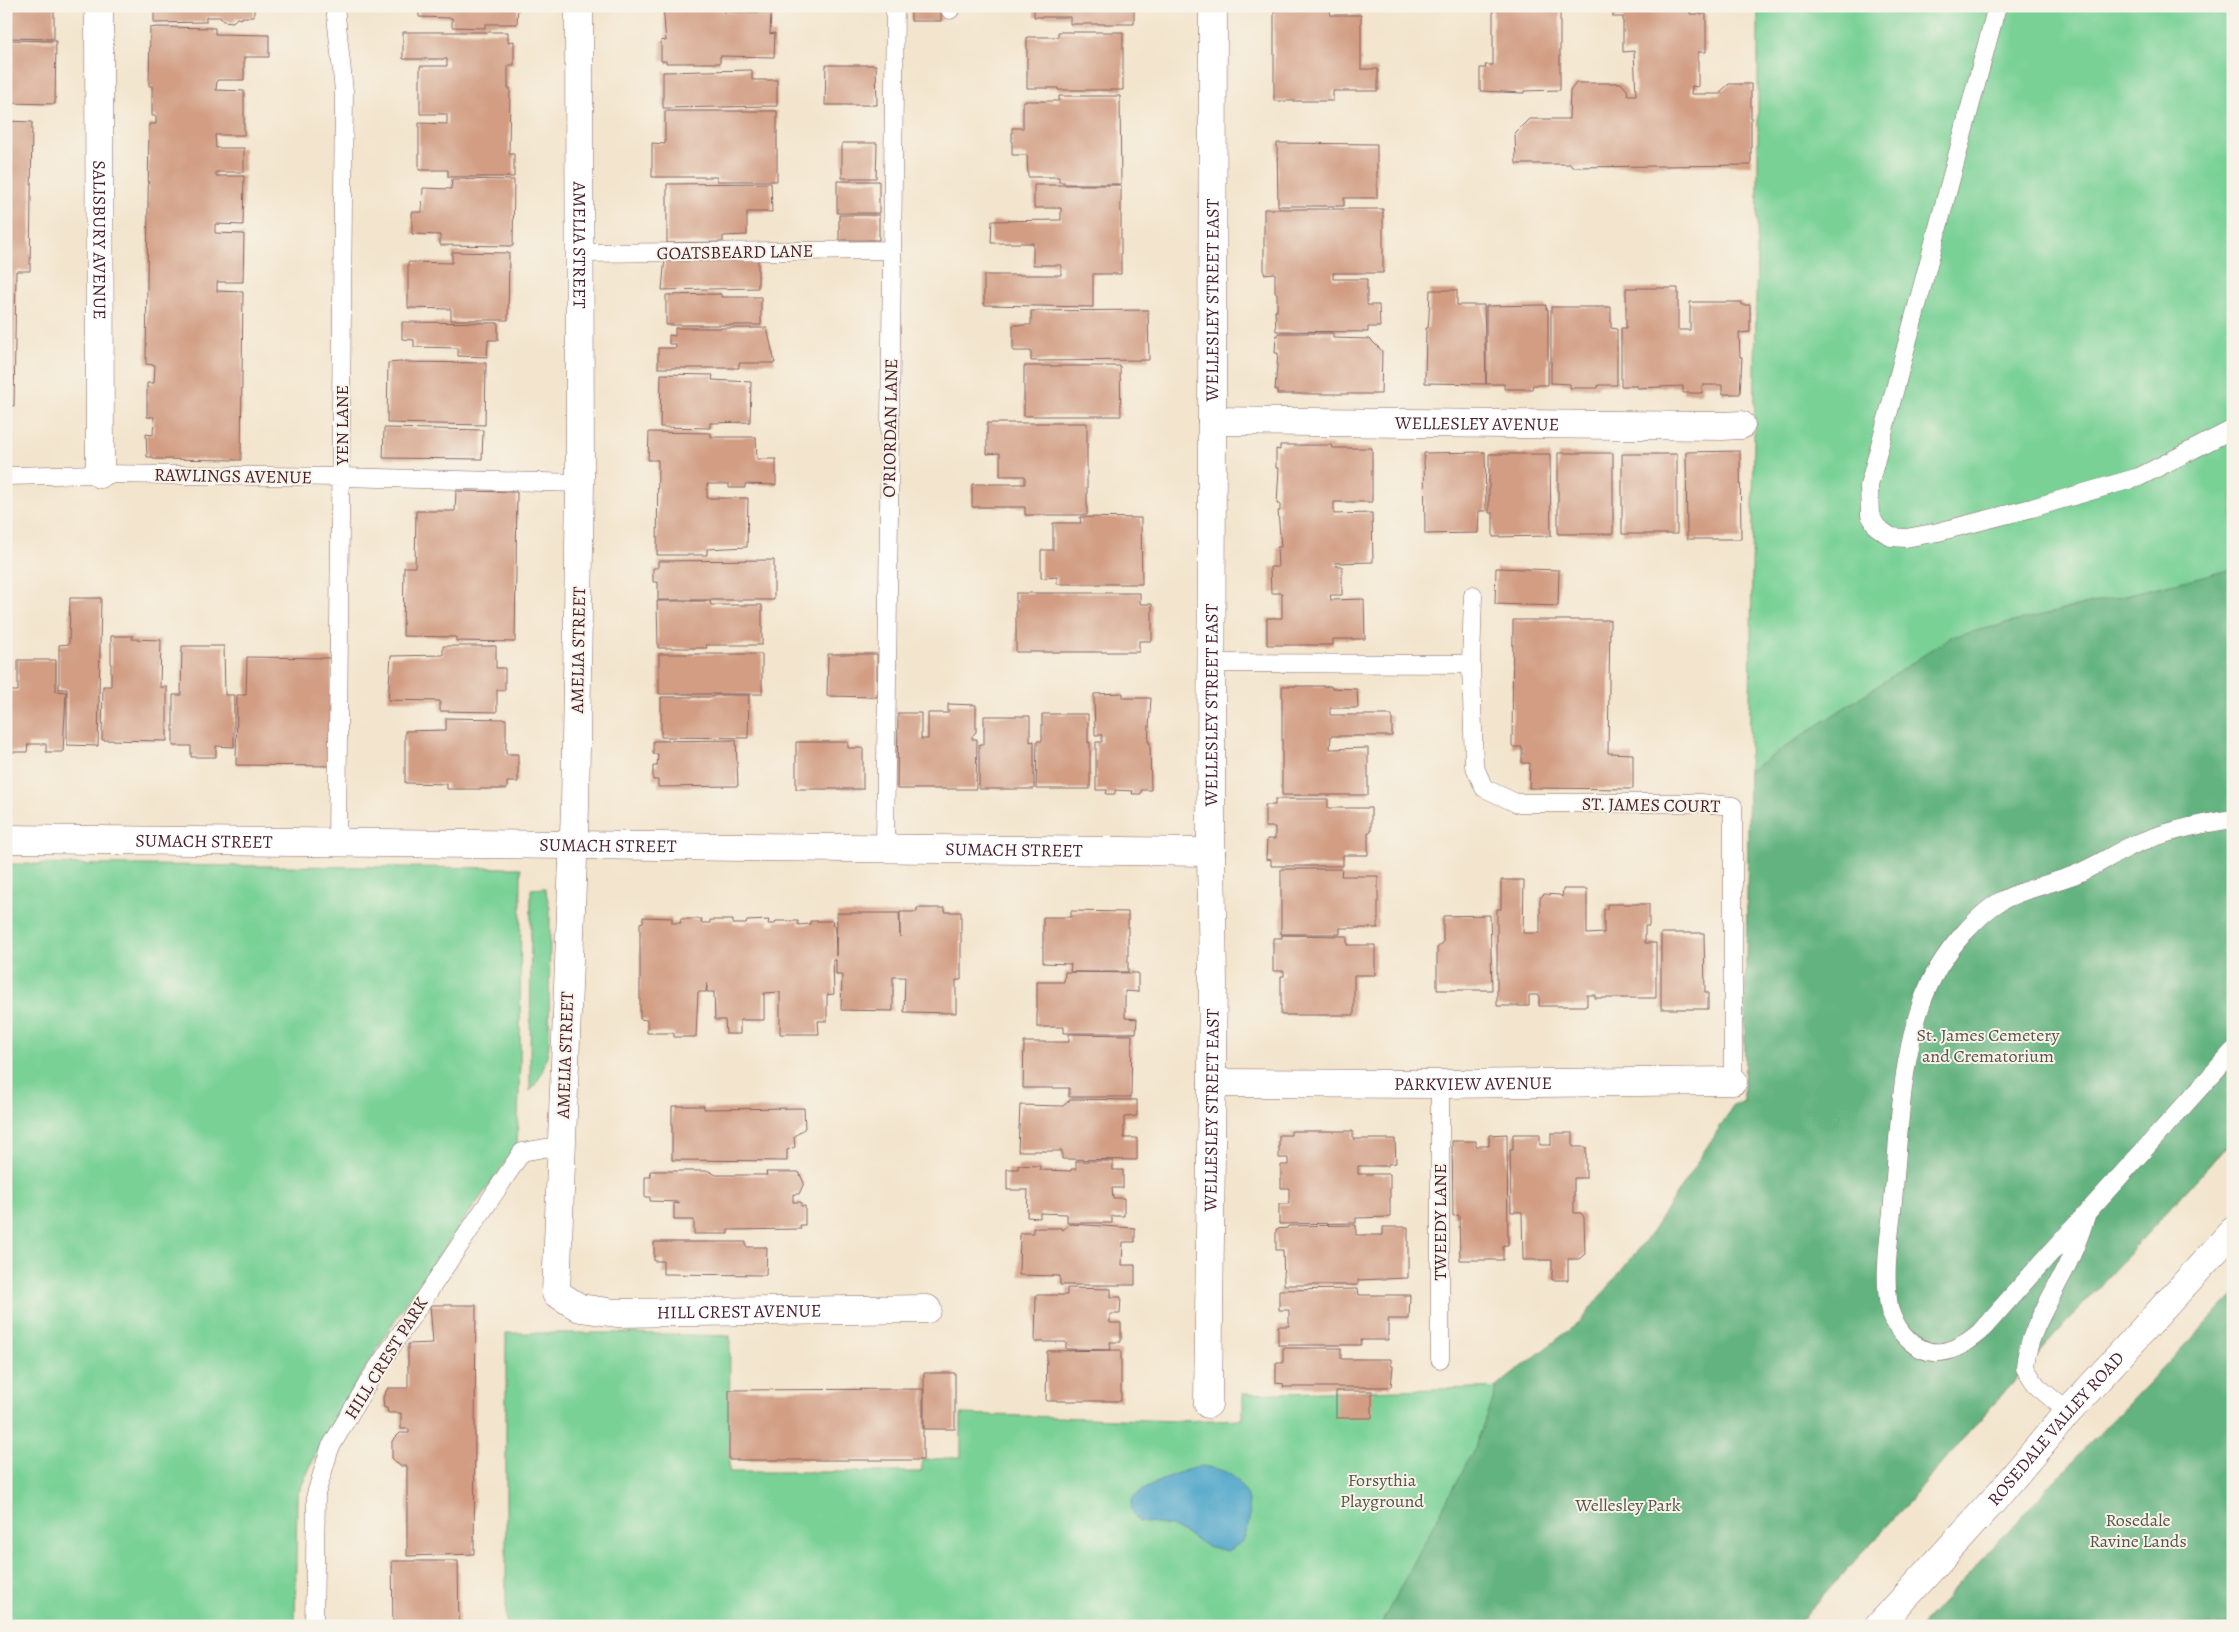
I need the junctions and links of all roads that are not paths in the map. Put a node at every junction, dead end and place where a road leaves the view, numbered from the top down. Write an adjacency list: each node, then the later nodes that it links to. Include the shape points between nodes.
1 (99, 6): 12 (street, SALISBURY AVENUE)
2 (335, 6): 14 (lane, YEN LANE, via 344,91)
3 (579, 6): 8 (street, AMELIA STREET)
4 (895, 6): 7 (lane, O'RIORDAN LANE)
5 (1212, 6): 9 (street, WELLESLEY STREET EAST)
6 (1997, 6): 11 (lane, via 1869,486 1870,515 1877,527 1891,536 1906,538 1938,532 2139,476)
7 (892, 250): 8 (lane, GOATSBEARD LANE); 23 (lane, O'RIORDAN LANE)
8 (578, 253): 15 (street, AMELIA STREET)
9 (1212, 422): 10 (street, WELLESLEY AVENUE); 17 (street, WELLESLEY STREET EAST)
10 (1741, 425)
11 (2233, 429)
12 (100, 474): 13 (lane, RAWLINGS AVENUE); 14 (lane, RAWLINGS AVENUE)
13 (6, 476)
14 (341, 477): 15 (lane, RAWLINGS AVENUE); 21 (lane, YEN LANE)
15 (580, 483): 22 (street, AMELIA STREET)
16 (1473, 595): 18 (lane, ST. JAMES COURT)
17 (1213, 663): 18 (lane); 24 (street, WELLESLEY STREET EAST)
18 (1471, 664): 26 (lane, ST. JAMES COURT, via 1474,765 1484,788 1516,803 1733,806)
19 (2233, 819): 30 (lane, via 2194,825 2132,845 2076,874 2001,901 1964,933 1945,958 1921,1004 1904,1087 1887,1273 1889,1308 1899,1329 1912,1344 1931,1353 1964,1346)
20 (6, 839): 21 (street, SUMACH STREET)
21 (337, 844): 22 (street, SUMACH STREET)
22 (574, 845): 23 (street, SUMACH STREET); 29 (street, AMELIA STREET)
23 (885, 849): 24 (street, SUMACH STREET)
24 (1211, 852): 27 (street, WELLESLEY STREET EAST)
25 (2233, 1051): 30 (lane)
26 (1733, 1081): 28 (street, PARKVIEW AVENUE)
27 (1212, 1083): 28 (street, PARKVIEW AVENUE); 35 (street, WELLESLEY STREET EAST)
28 (1440, 1084): 34 (lane, TWEEDY LANE)
29 (562, 1145): 32 (street, AMELIA STREET); 37 (lane, HILL CREST PARK, via 522,1152 370,1379 330,1448 316,1494)
30 (2087, 1210): 36 (lane, via 2079,1240 2038,1319 2026,1353 2025,1368 2037,1386)
31 (2233, 1231): 36 (street, ROSEDALE VALLEY ROAD)
32 (556, 1293): 33 (street, HILL CREST AVENUE, via 580,1308 616,1313)
33 (927, 1309)
34 (1440, 1359)
35 (1208, 1404)
36 (2068, 1412): 38 (street, ROSEDALE VALLEY ROAD, via 1993,1501)
37 (314, 1626)
38 (1879, 1626)

